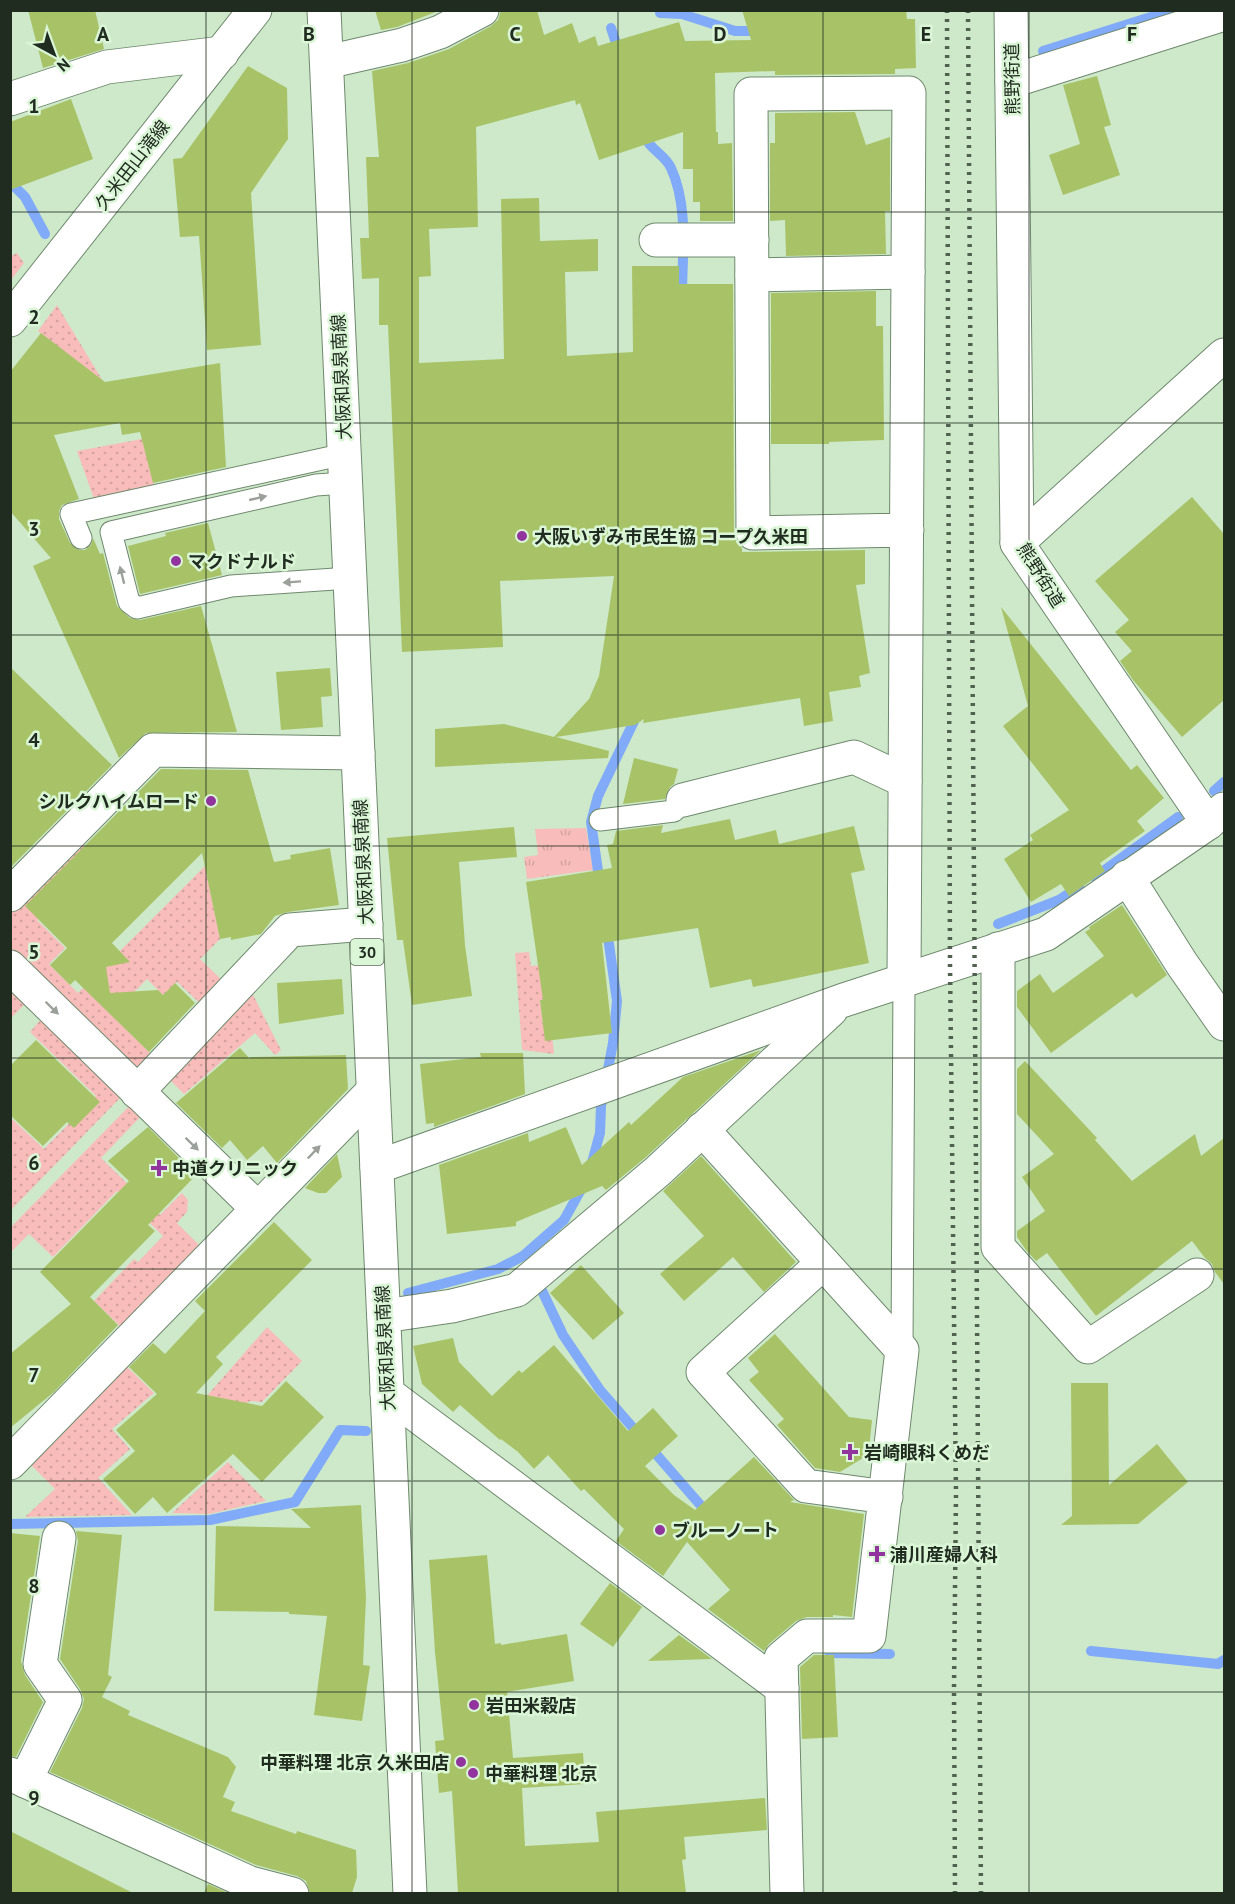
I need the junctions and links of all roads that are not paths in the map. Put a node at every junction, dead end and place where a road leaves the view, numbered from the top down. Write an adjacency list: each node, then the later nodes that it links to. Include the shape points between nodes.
1 (255, 10): 6 (street, 久米田山滝線)
2 (324, 10): 7 (street, 大阪和泉泉南線 / 30)
3 (482, 10): 7 (street, via 440,32 402,45)
4 (1011, 10): 8 (street, 熊野街道)
5 (1224, 14): 8 (street)
6 (222, 53): 9 (street, via 107,66); 14 (street, 久米田山滝線)
7 (327, 62): 16 (street, 大阪和泉泉南線 / 30)
8 (1012, 81): 19 (street, 熊野街道)
9 (10, 99)
10 (656, 240): 11 (street)
11 (752, 240): 12 (street, via 751,94 909,93); 13 (street)
12 (908, 272): 13 (street); 17 (street)
13 (752, 275): 17 (street, via 753,533)
14 (10, 320)
15 (1224, 355): 19 (street)
16 (345, 469): 18 (lane, via 71,514); 20 (street, 大阪和泉泉南線 / 30); 20 (lane, one-way to 16, via 231,586 137,608 129,602 111,532 316,484)
17 (907, 530): 22 (street)
18 (81, 538)
19 (1017, 543): 24 (street, 熊野街道)
20 (350, 578): 21 (street, 大阪和泉泉南線 / 30)
21 (358, 753): 27 (street, via 153,750); 28 (street, 大阪和泉泉南線 / 30)
22 (905, 782): 23 (street, via 854,757); 31 (street)
23 (683, 800): 25 (lane, via 674,811)
24 (1216, 816): 26 (street, 熊野街道)
25 (600, 820)
26 (1127, 877): 29 (street, 熊野街道, via 1046,934); 33 (street)
27 (10, 895)
28 (366, 924): 34 (street, 大阪和泉泉南線 / 30); 35 (street, via 291,930)
29 (998, 949): 31 (street, 熊野街道); 40 (street, via 998,1247 1088,1347)
30 (10, 967): 35 (street, one-way to 35)
31 (904, 980): 32 (street, 熊野街道); 42 (lane)
32 (841, 1001): 36 (street); 37 (street, 熊野街道)
33 (1224, 1024)
34 (373, 1091): 37 (street, 大阪和泉泉南線 / 30); 38 (street, one-way to 34)
35 (137, 1092): 38 (street, one-way to 38)
36 (702, 1129): 39 (street); 41 (street, via 517,1290 452,1306)
37 (377, 1167): 41 (street, 大阪和泉泉南線 / 30)
38 (258, 1209): 44 (street)
39 (823, 1263): 42 (street); 45 (street, via 703,1371 806,1486)
40 (1197, 1275)
41 (384, 1316): 43 (street, 大阪和泉泉南線 / 30)
42 (902, 1350): 45 (street)
43 (387, 1393): 47 (street); 50 (street, 大阪和泉泉南線 / 30)
44 (10, 1464)
45 (886, 1497): 47 (street, via 869,1636 807,1636 781,1658)
46 (60, 1538): 48 (street, via 40,1664 64,1700)
47 (782, 1688): 51 (street)
48 (18, 1778): 49 (street, via 250,1883)
49 (292, 1893)
50 (410, 1893)
51 (787, 1893)

